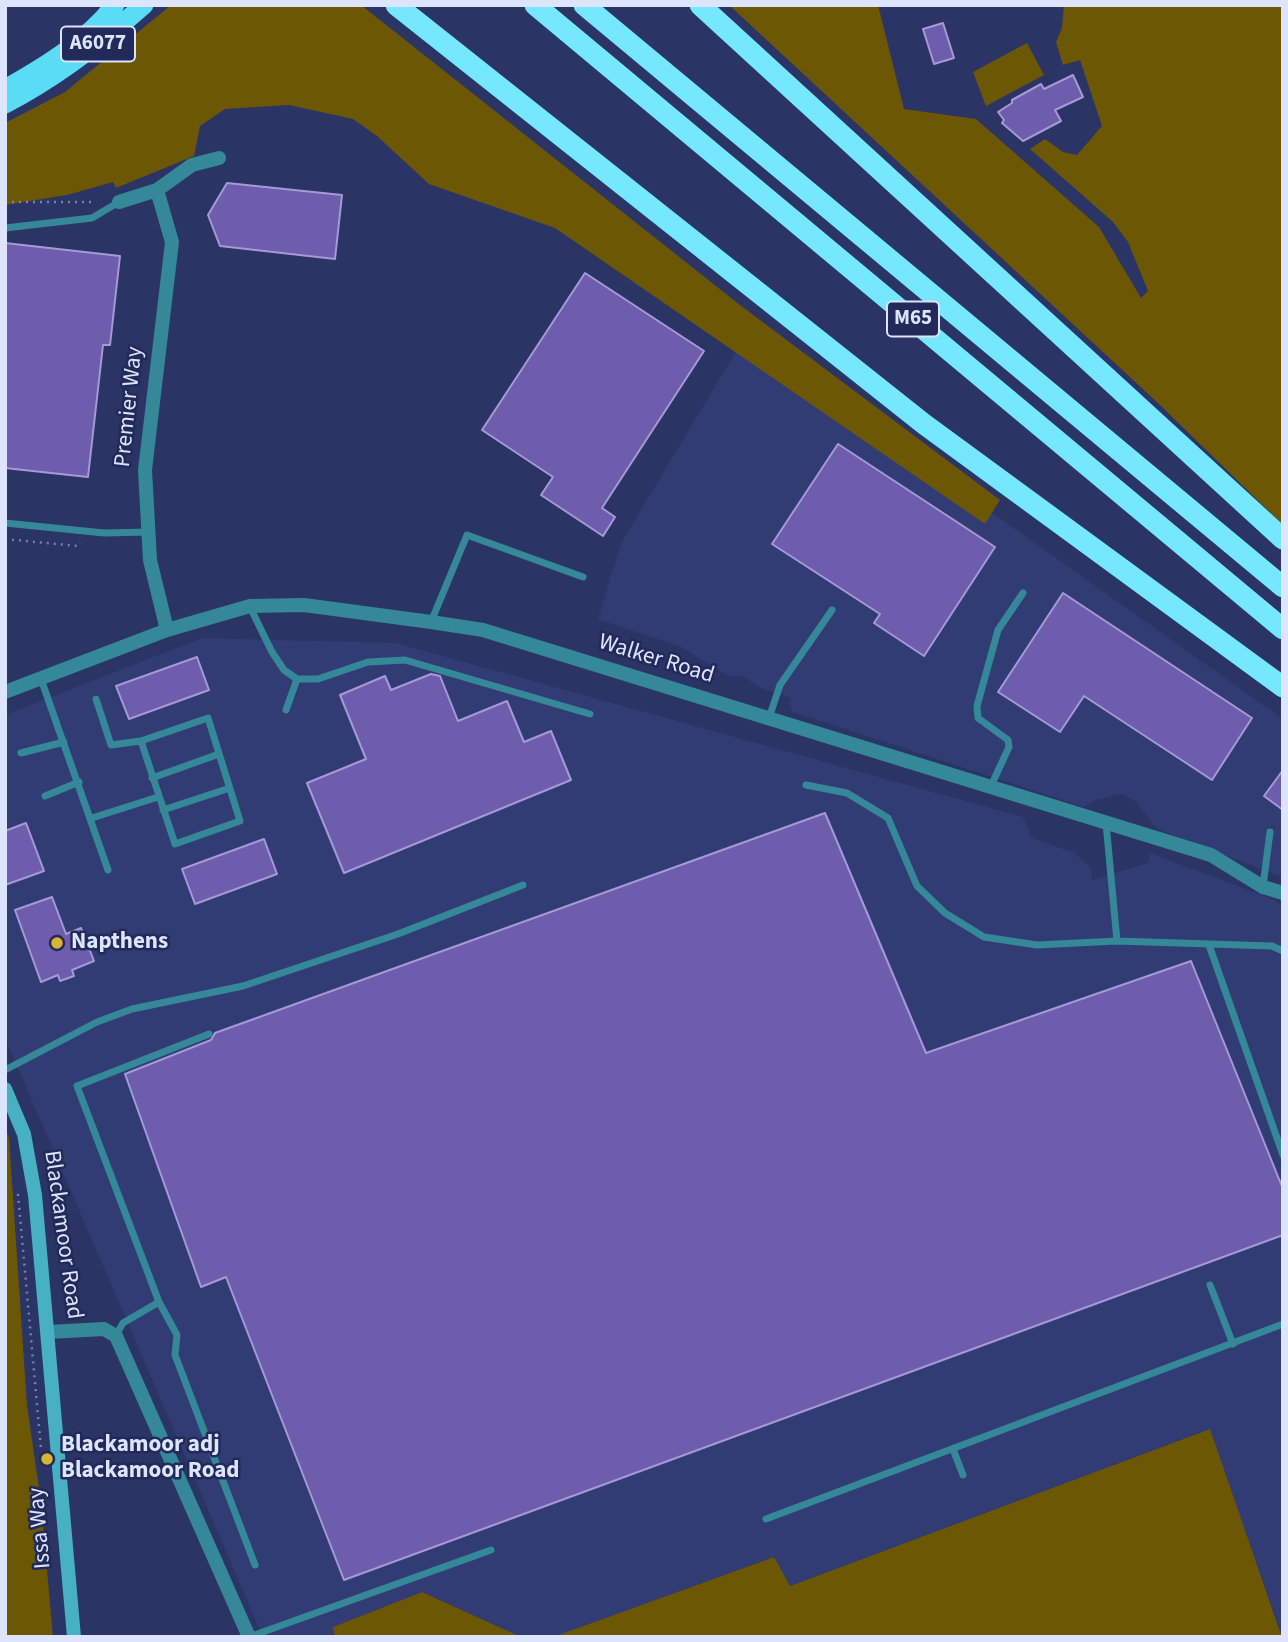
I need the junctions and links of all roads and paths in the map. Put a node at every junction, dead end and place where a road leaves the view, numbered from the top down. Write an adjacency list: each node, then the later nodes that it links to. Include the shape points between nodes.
1 (115, 5): 7 (highway, A6077, via 88,35)
2 (144, 5): 8 (highway, A6077, via 106,39)
3 (396, 5): 29 (highway, via 924,424)
4 (535, 5): 25 (highway, M65)
5 (584, 5): 20 (highway, M65)
6 (700, 5): 18 (highway)
7 (5, 89)
8 (5, 104)
9 (219, 158): 10 (street, via 192,165)
10 (157, 190): 12 (street); 16 (street, Premier Way, via 172,242 145,470)
11 (5, 202): 12 (path)
12 (118, 202): 13 (lane, via 92,218)
13 (5, 228)
14 (5, 523): 15 (lane)
15 (86, 531): 16 (lane); 17 (path, via 78,546)
16 (150, 532): 26 (street, Premier Way, via 150,560)
17 (5, 538)
18 (1283, 540)
19 (583, 577): 24 (lane, via 467,535)
20 (1283, 587)
21 (1023, 593): 42 (lane, via 998,630 977,706 978,718 1008,740)
22 (250, 606): 24 (street, Walker Road, via 292,604); 26 (street, Walker Road); 28 (lane, via 272,652 284,670)
23 (832, 610): 34 (lane, via 780,685)
24 (431, 622): 34 (street, Walker Road, via 483,630)
25 (1283, 629)
26 (167, 630): 27 (street, Walker Road)
27 (40, 677): 30 (street, Walker Road); 36 (lane)
28 (297, 678): 32 (lane); 33 (lane, via 318,679 368,662 405,660)
29 (1283, 687)
30 (5, 692)
31 (96, 699): 35 (lane, via 111,745)
32 (286, 710)
33 (590, 714)
34 (769, 719): 42 (street, Walker Road)
35 (141, 741): 38 (lane, via 208,718); 39 (lane)
36 (64, 742): 37 (lane); 40 (lane)
37 (21, 753)
38 (219, 754): 39 (lane); 43 (lane)
39 (152, 778): 45 (lane)
40 (79, 782): 44 (lane); 47 (lane)
41 (806, 785): 54 (lane, via 847,793 888,818 918,886 945,914 984,937 1037,945)
42 (990, 787): 48 (street, Walker Road)
43 (230, 788): 46 (lane); 46 (lane, via 240,821 175,844)
44 (45, 796)
45 (158, 797): 46 (lane); 47 (lane)
46 (163, 810)
47 (92, 818): 50 (lane)
48 (1106, 823): 52 (street, Walker Road, via 1211,855); 54 (lane)
49 (1270, 832): 52 (lane)
50 (108, 870)
51 (523, 885): 58 (lane, via 398,934 243,986 132,1009)
52 (1263, 887): 53 (street, Walker Road)
53 (1283, 893)
54 (1117, 941): 55 (lane)
55 (1209, 945): 56 (lane, via 1272,946); 60 (lane)
56 (1283, 951)
57 (209, 1034): 62 (lane, via 78,1086)
58 (5, 1070)
59 (5, 1089): 64 (main road, Blackamoor Road, via 31,1165)
60 (1283, 1155)
61 (1210, 1285): 66 (lane)
62 (159, 1303): 65 (lane, via 122,1323); 71 (lane, via 177,1335 175,1355)
63 (1283, 1324): 66 (lane)
64 (48, 1332): 65 (street, Blackamoor Road, via 104,1329); 72 (main road, Issa Way)
65 (116, 1336): 73 (street, Blackamoor Road)
66 (1233, 1343): 67 (lane)
67 (953, 1449): 68 (lane); 69 (lane)
68 (963, 1475)
69 (765, 1519)
70 (491, 1549): 73 (lane)
71 (255, 1565)
72 (74, 1637)
73 (249, 1637)

